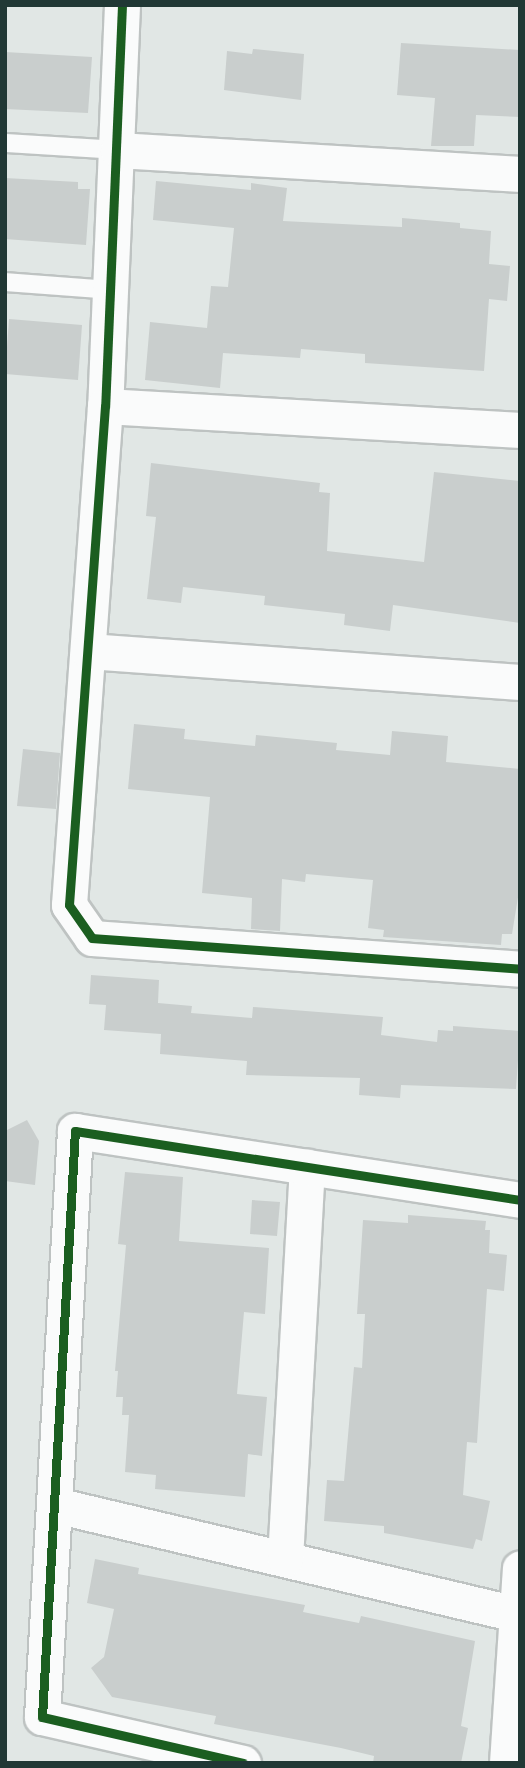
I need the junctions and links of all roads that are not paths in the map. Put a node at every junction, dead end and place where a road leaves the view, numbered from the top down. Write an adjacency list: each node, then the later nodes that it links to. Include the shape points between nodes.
1 (121, 5): 3 (street)
2 (5, 143): 3 (lane)
3 (118, 150): 4 (street); 6 (street)
4 (520, 174)
5 (5, 282): 6 (lane)
6 (111, 290): 7 (street)
7 (105, 406): 8 (street); 9 (street)
8 (520, 430)
9 (88, 651): 10 (street); 11 (street, via 69,905 92,938)
10 (520, 682)
11 (520, 969)
12 (307, 1167): 13 (street); 14 (street, via 75,1131); 15 (street)
13 (520, 1200)
14 (55, 1505): 15 (street); 18 (street, via 42,1717)
15 (285, 1559): 17 (street)
16 (520, 1568): 17 (street)
17 (518, 1614): 19 (street)
18 (243, 1763)
19 (507, 1763)

